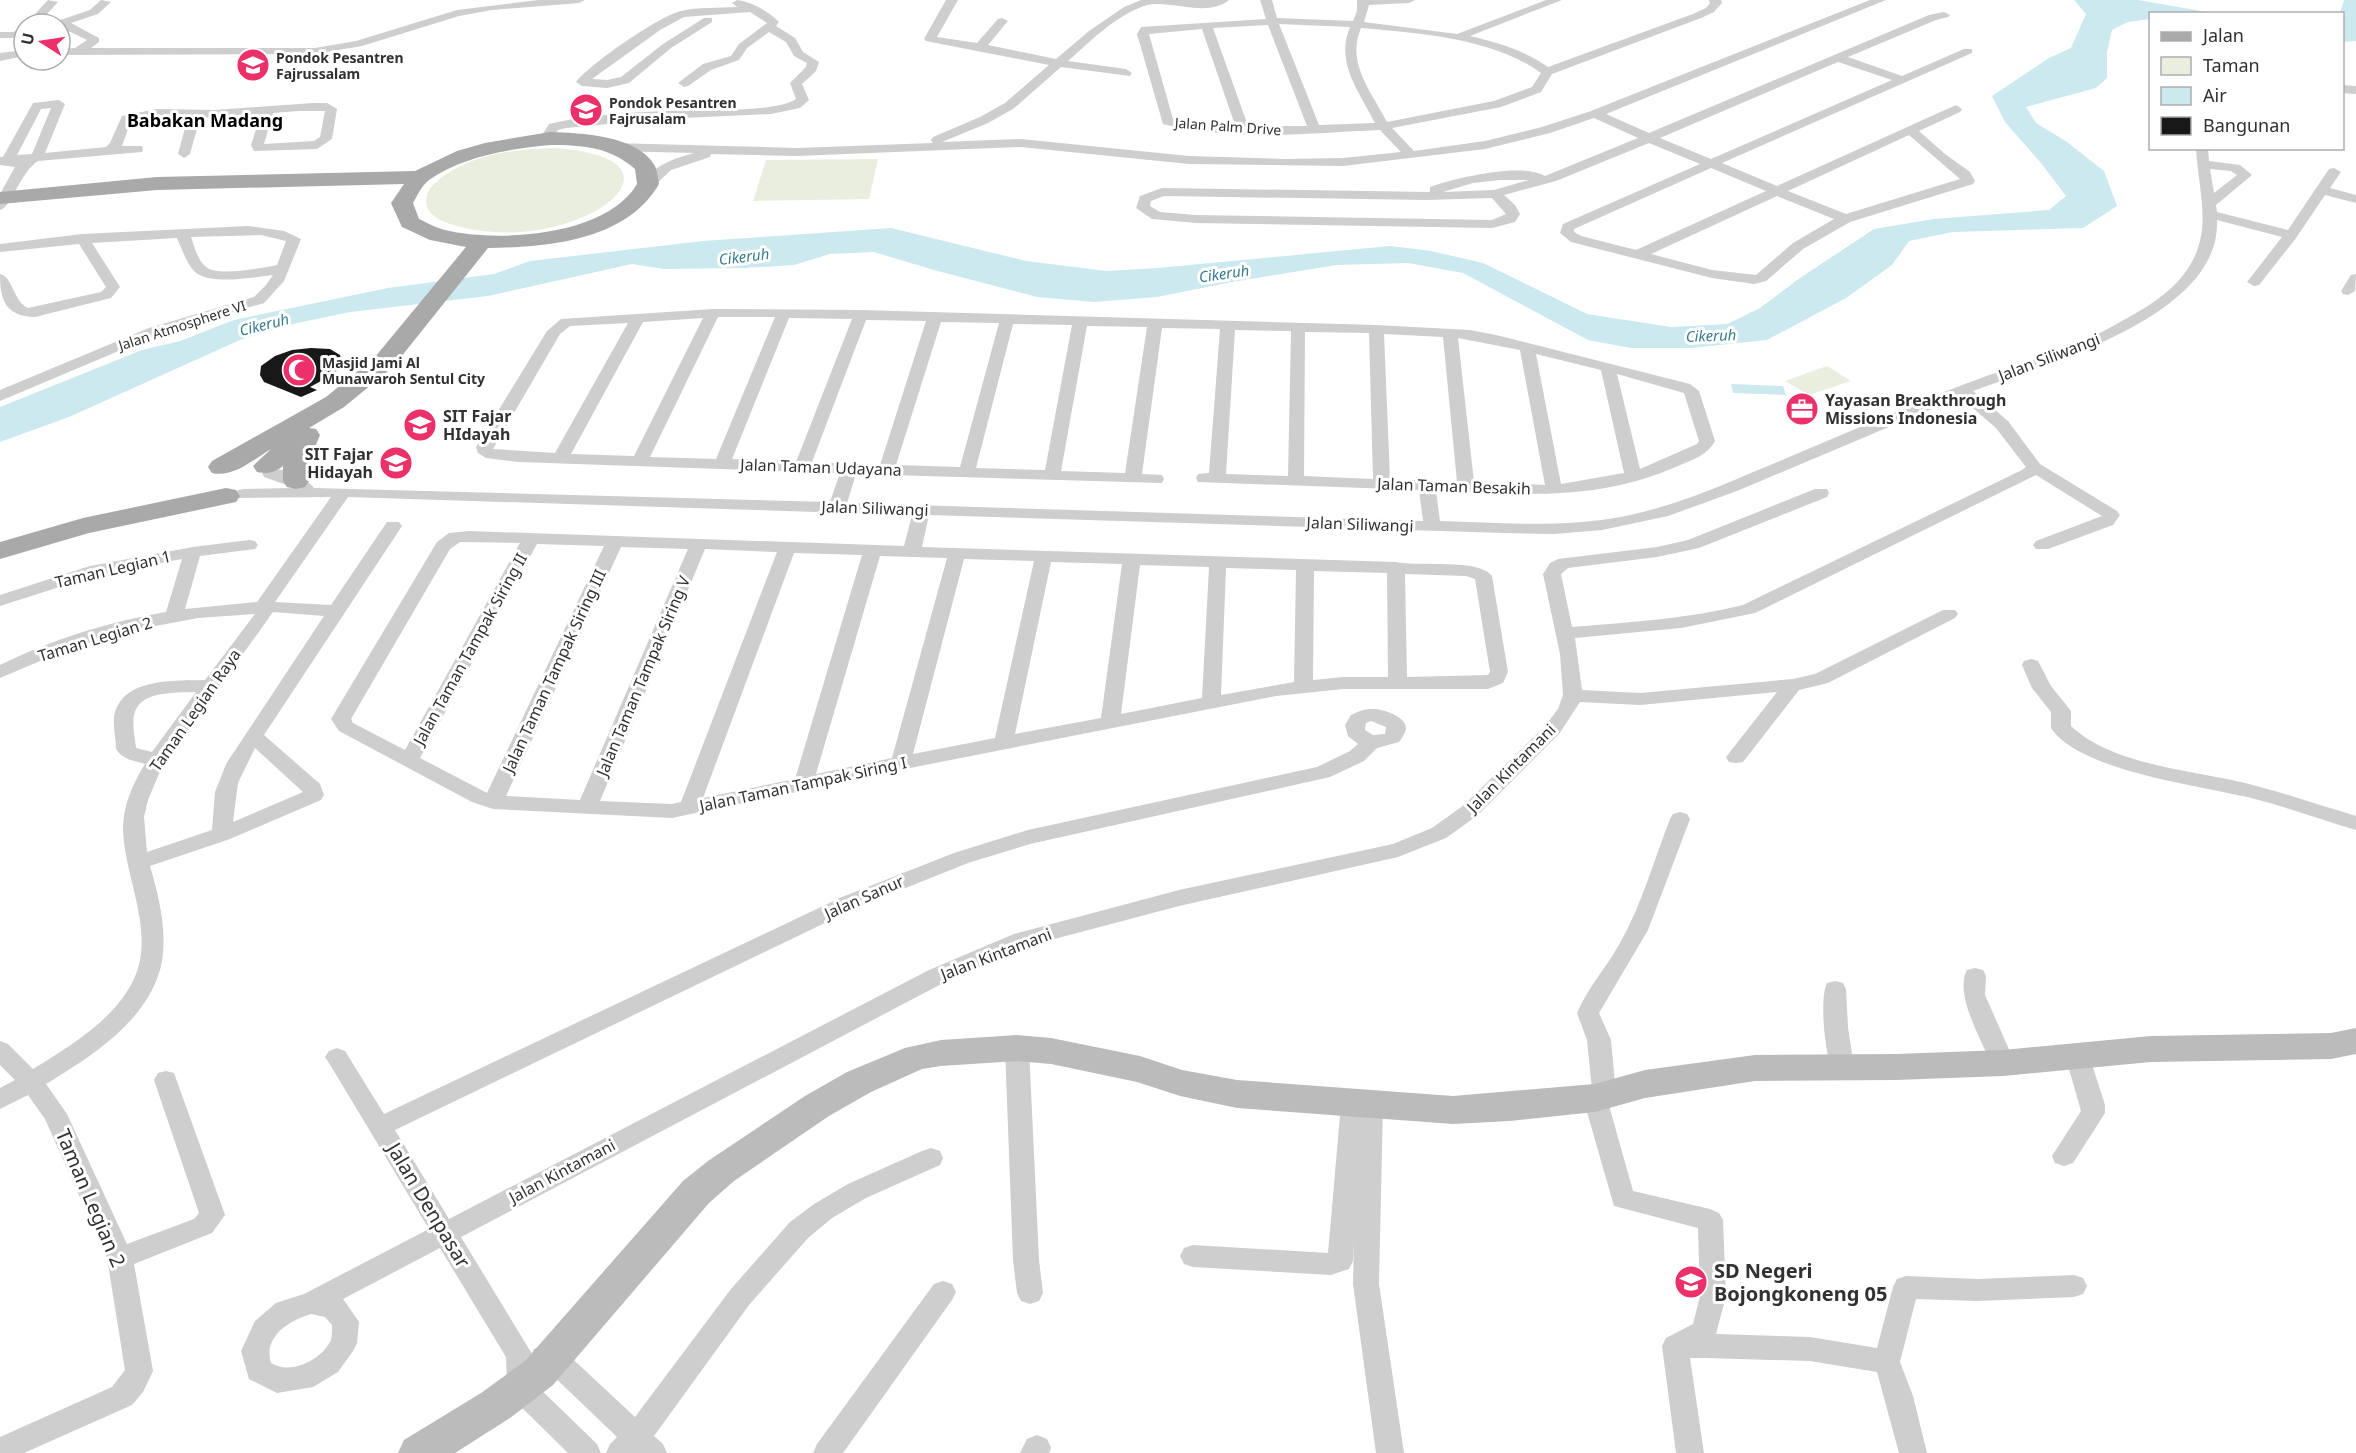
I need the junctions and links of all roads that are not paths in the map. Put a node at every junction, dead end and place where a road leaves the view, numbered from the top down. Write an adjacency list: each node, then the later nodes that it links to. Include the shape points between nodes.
1 (579, 0): 26 (street, via 457,13 358,44 315,51)
2 (732, 0): 13 (street)
3 (952, 0): 23 (street, via 930,39)
4 (1223, 0): 28 (street, via 1208,4 1148,1 1115,17)
5 (1266, 0): 18 (street)
6 (1409, 0): 10 (street)
7 (1556, 0): 22 (street)
8 (1715, 0): 29 (street, via 1710,10 1697,16)
9 (1881, 0): 35 (street)
10 (1363, 1): 19 (street)
11 (52, 2): 14 (street)
12 (105, 2): 26 (street, via 93,13 62,23 95,40)
13 (749, 9): 16 (street, via 682,14 656,28 582,82 607,84 625,80); 21 (street, via 769,18)
14 (43, 12)
15 (1944, 15): 27 (street)
16 (708, 20)
17 (1002, 21): 23 (street)
18 (1272, 21): 19 (street, Jalan Palm Drive); 20 (street, Jalan Palm Drive); 40 (street)
19 (1359, 23): 22 (street, Jalan Palm Drive); 38 (street, via 1350,41 1350,62)
20 (1206, 24): 39 (street); 39 (street, Jalan Palm Drive, via 1145,29 1143,34 1167,121)
21 (769, 27): 32 (street, via 743,46 735,58 707,67); 37 (street, via 791,40 798,54 813,62 796,83 803,100 771,110)
22 (1456, 38): 29 (street, Jalan Palm Drive, via 1523,56)
23 (980, 47): 28 (street)
24 (1968, 51): 31 (street)
25 (72, 52): 26 (street)
26 (78, 52)
27 (1836, 57): 31 (street); 42 (street)
28 (1056, 63): 30 (street); 45 (street, via 1009,106 956,134)
29 (1546, 72): 38 (street, Jalan Palm Drive, via 1537,89 1497,104)
30 (1126, 73)
31 (1903, 80): 54 (street)
32 (684, 83)
33 (1956, 109): 41 (street)
34 (268, 110): 34 (street, via 330,107 326,139 317,146 259,148); 36 (street)
35 (1595, 114): 42 (street); 50 (street, via 1485,145)
36 (195, 115): 47 (street, via 129,117); 49 (street)
37 (661, 115): 43 (street, via 553,127); 44 (street, via 638,133)
38 (1383, 126): 40 (street, Jalan Palm Drive); 50 (street)
39 (1243, 130): 40 (street, Jalan Palm Drive)
40 (1315, 130)
41 (1911, 130): 60 (street); 67 (street, via 1968,181)
42 (1649, 138): 54 (street); 57 (street)
43 (545, 140): 44 (main road); 58 (main road, via 460,155 437,165)
44 (610, 146): 48 (street); 59 (main road, via 628,153 645,167)
45 (915, 148): 48 (street); 50 (street, via 1038,143 1158,158 1284,163)
46 (136, 149): 47 (street)
47 (110, 150): 51 (street)
48 (722, 150): 59 (street, via 664,167)
49 (184, 154)
50 (1411, 155)
51 (37, 156): 53 (street); 53 (street, via 58,104 37,106); 55 (street)
52 (2202, 157): 66 (street, Jalan Siliwangi); 66 (street, via 2245,175)
53 (4, 160): 55 (street)
54 (1711, 163): 60 (street); 73 (street, via 1568,227 1567,233 1576,239)
55 (22, 165): 65 (street)
56 (2334, 172): 61 (street)
57 (1551, 178): 62 (street); 63 (street, via 1508,175 1473,179 1444,186)
58 (412, 184): 65 (main road, via 140,190); 71 (main road, via 402,207 408,220 424,232 449,240)
59 (648, 184): 71 (main road, via 638,201 593,226 542,240)
60 (1779, 190): 67 (street); 73 (street)
61 (2322, 190): 64 (street); 69 (street)
62 (1495, 194): 63 (street); 63 (street, via 1513,214 1510,219 1492,224 1185,218 1157,216 1143,208 1145,199 1162,192)
63 (1426, 196)
64 (2356, 199)
65 (1, 200)
66 (2211, 209): 69 (street); 94 (street, Jalan Siliwangi, via 2207,248 2192,274 2140,317 2091,343)
67 (1845, 219): 73 (street, via 1798,246 1754,280)
68 (182, 233): 70 (street, Jalan Atmosphere VI); 74 (street, via 200,269 207,273); 74 (street, Jalan Atmosphere VI, via 271,232 289,236 294,239)
69 (2291, 235): 77 (street)
70 (82, 238): 72 (street, Jalan Atmosphere VI); 75 (street, via 113,289 106,295 28,314 14,306)
71 (490, 244): 79 (main road)
72 (0, 248)
73 (1638, 255)
74 (282, 269): 95 (street, Jalan Atmosphere VI, via 268,294 259,300 154,331)
75 (0, 278)
76 (2356, 278): 78 (street)
77 (2254, 282)
78 (2348, 291)
79 (440, 307): 96 (main road, via 414,359 391,386 375,400); 112 (main road, via 354,388)
80 (713, 313): 81 (street); 83 (street); 98 (street)
81 (784, 313): 82 (street); 99 (street)
82 (861, 314): 84 (street); 101 (street)
83 (638, 317): 97 (street); 97 (street, Jalan Taman Udayana, via 566,322 554,331 484,447 486,453 499,456)
84 (935, 317): 85 (street); 104 (street)
85 (1007, 320): 86 (street); 105 (street)
86 (1080, 321): 87 (street); 106 (street)
87 (1155, 323): 88 (street); 108 (street)
88 (1228, 324): 89 (street); 110 (street, Jalan Taman Besakih, via 1211,478)
89 (1298, 327): 90 (street); 110 (street)
90 (1376, 329): 91 (street); 111 (street)
91 (1450, 333): 92 (street); 115 (street)
92 (1527, 348): 93 (street); 116 (street)
93 (1608, 369): 107 (street); 107 (street, Jalan Taman Besakih, via 1691,391 1707,441 1697,452)
94 (1962, 391): 100 (street, via 1984,404); 122 (street, Jalan Siliwangi, via 1719,492 1653,515 1578,527)
95 (0, 396)
96 (308, 434): 103 (main road); 113 (main road, via 298,452 294,472)
97 (560, 459): 98 (street, Jalan Taman Udayana)
98 (639, 462): 99 (street, Jalan Taman Udayana)
99 (722, 464): 101 (street, Jalan Taman Udayana)
100 (2034, 466): 127 (street, via 2111,515 2107,521); 144 (street, via 2028,474 2004,487 1749,609 1655,626)
101 (802, 467): 102 (street, Jalan Taman Udayana)
102 (850, 468): 104 (street, Jalan Taman Udayana); 119 (street)
103 (268, 469): 112 (main road, via 247,461); 113 (street)
104 (886, 470): 105 (street, Jalan Taman Udayana)
105 (967, 472): 106 (street, Jalan Taman Udayana)
106 (1052, 475): 108 (street, Jalan Taman Udayana)
107 (1633, 475): 116 (street, Jalan Taman Besakih, via 1594,486)
108 (1133, 478): 109 (street, Jalan Taman Udayana)
109 (1156, 479)
110 (1296, 481): 111 (street, Jalan Taman Besakih)
111 (1382, 484): 114 (street, Jalan Taman Besakih)
112 (223, 485): 113 (street, Jalan Siliwangi); 131 (main road)
113 (304, 486): 117 (street, Jalan Siliwangi)
114 (1427, 486): 115 (street, Jalan Taman Besakih); 122 (street)
115 (1466, 487): 116 (street, Jalan Taman Besakih)
116 (1554, 490)
117 (349, 492): 119 (street, Jalan Siliwangi); 140 (street, Taman Legian Raya)
118 (1821, 493): 144 (street, via 1693,544 1556,567 1552,574)
119 (837, 507): 120 (street, Jalan Siliwangi)
120 (922, 510): 122 (street, Jalan Siliwangi); 130 (street)
121 (393, 526): 141 (street)
122 (1432, 526)
123 (532, 537): 124 (street); 159 (street, Jalan Taman Tampak Siring II); 159 (street, Jalan Taman Tampak Siring I, via 455,537 443,546 341,719 346,727)
124 (615, 540): 125 (street); 162 (street, Jalan Taman Tampak Siring III)
125 (699, 543): 128 (street); 163 (street, Jalan Taman Tampak Siring V)
126 (249, 544): 132 (street, Taman Legian 1)
127 (2042, 545)
128 (788, 546): 129 (street); 164 (street)
129 (873, 549): 130 (street); 161 (street)
130 (912, 550): 133 (street)
131 (0, 551)
132 (193, 552): 139 (street, Taman Legian 1, via 90,571); 143 (street, Taman Legian 1)
133 (957, 552): 134 (street); 160 (street)
134 (1044, 555): 135 (street); 155 (street)
135 (1132, 558): 136 (street); 153 (street)
136 (1218, 561): 137 (street); 152 (street)
137 (1305, 564): 138 (street); 150 (street)
138 (1396, 567): 147 (street); 147 (street, Jalan Taman Tampak Siring I, via 1468,571 1483,576 1499,672 1488,684)
139 (0, 601)
140 (268, 609): 141 (street, Taman Legian 2); 143 (street, Taman Legian 2); 149 (street, Taman Legian Raya)
141 (336, 611): 154 (street)
142 (1949, 614): 148 (street, via 1821,679)
143 (174, 616): 146 (street, Taman Legian 2, via 63,646)
144 (1566, 633): 151 (street)
145 (2031, 665): 166 (street, via 2042,688 2061,711 2061,728 2074,741 2148,769 2248,790)
146 (0, 672)
147 (1398, 682): 150 (street, Jalan Taman Tampak Siring I)
148 (1793, 685): 151 (street, via 1640,699); 157 (street)
149 (210, 686): 158 (street, Taman Legian Raya); 158 (street, via 143,691 129,701 124,715 126,749)
150 (1303, 686): 152 (street, Jalan Taman Tampak Siring I)
151 (1573, 694): 186 (street, Jalan Kintamani, via 1552,730 1471,810 1439,833 1398,850 1179,898 1004,947 937,976)
152 (1211, 702): 153 (street, Jalan Taman Tampak Siring I)
153 (1110, 722): 155 (street, Jalan Taman Tampak Siring I)
154 (253, 736): 167 (street, via 223,792); 167 (street, via 313,789 314,795)
155 (1004, 742): 160 (street, Jalan Taman Tampak Siring I)
156 (1372, 742): 183 (street, Jalan Sanur, via 1357,756 1323,772 1028,837 889,885)
157 (1736, 757)
158 (156, 760): 168 (street, Taman Legian Raya, via 134,818)
159 (409, 760): 162 (street, Jalan Taman Tampak Siring I)
160 (901, 763): 161 (street, Jalan Taman Tampak Siring I)
161 (803, 784): 164 (street, Jalan Taman Tampak Siring I)
162 (493, 802): 163 (street, Jalan Taman Tampak Siring I)
163 (587, 808): 164 (street, Jalan Taman Tampak Siring I)
164 (689, 808)
165 (1680, 819): 180 (street, via 1629,946 1588,1013 1599,1040)
166 (2356, 823)
167 (223, 834): 168 (street)
168 (140, 862): 179 (street, Taman Legian Raya, via 150,911 148,973 136,996 116,1020 94,1040)
169 (1975, 976): 176 (street, via 1974,995)
170 (1835, 989): 177 (street)
171 (2356, 1041): 174 (street, via 2331,1046 2151,1049)
172 (1017, 1048): 182 (street, via 1140,1069 1212,1090); 191 (street); 195 (street, via 917,1057 859,1082 774,1133 696,1192)
173 (0, 1050): 179 (street, Taman Legian 2)
174 (2077, 1055): 176 (street); 184 (street, via 2092,1113)
175 (337, 1057): 183 (street, Jalan Denpasar)
176 (2003, 1063): 177 (street)
177 (1842, 1068): 180 (street, via 1721,1071)
178 (166, 1080): 188 (street, via 212,1215 203,1226)
179 (31, 1082): 181 (street, Taman Legian Raya); 188 (street, Taman Legian 2, via 55,1114)
180 (1599, 1096): 182 (street, via 1453,1110); 193 (street, via 1623,1199 1710,1220 1713,1296 1704,1331)
181 (0, 1100)
182 (1362, 1104): 187 (street, via 1340,1261 1331,1264); 201 (street, via 1366,1284)
183 (381, 1126): 186 (street, Jalan Denpasar)
184 (2064, 1156)
185 (931, 1158): 196 (street, via 857,1191 799,1230 740,1297)
186 (443, 1233): 192 (street, Jalan Kintamani); 195 (street, Jalan Denpasar)
187 (1193, 1256)
188 (120, 1258): 197 (street, Taman Legian 2, via 139,1371 133,1383 122,1396)
189 (2074, 1286): 194 (street, via 1977,1290 1905,1287)
190 (943, 1292): 200 (street)
191 (1030, 1293)
192 (311, 1303)
193 (1675, 1346): 194 (street, via 1778,1345 1857,1354); 202 (street)
194 (1887, 1362): 203 (street)
195 (531, 1367): 196 (street); 198 (street, via 454,1433); 199 (street)
196 (636, 1448)
197 (0, 1450)
198 (418, 1453)
199 (587, 1453)
200 (827, 1453)
201 (1390, 1453)
202 (1690, 1453)
203 (1913, 1453)

